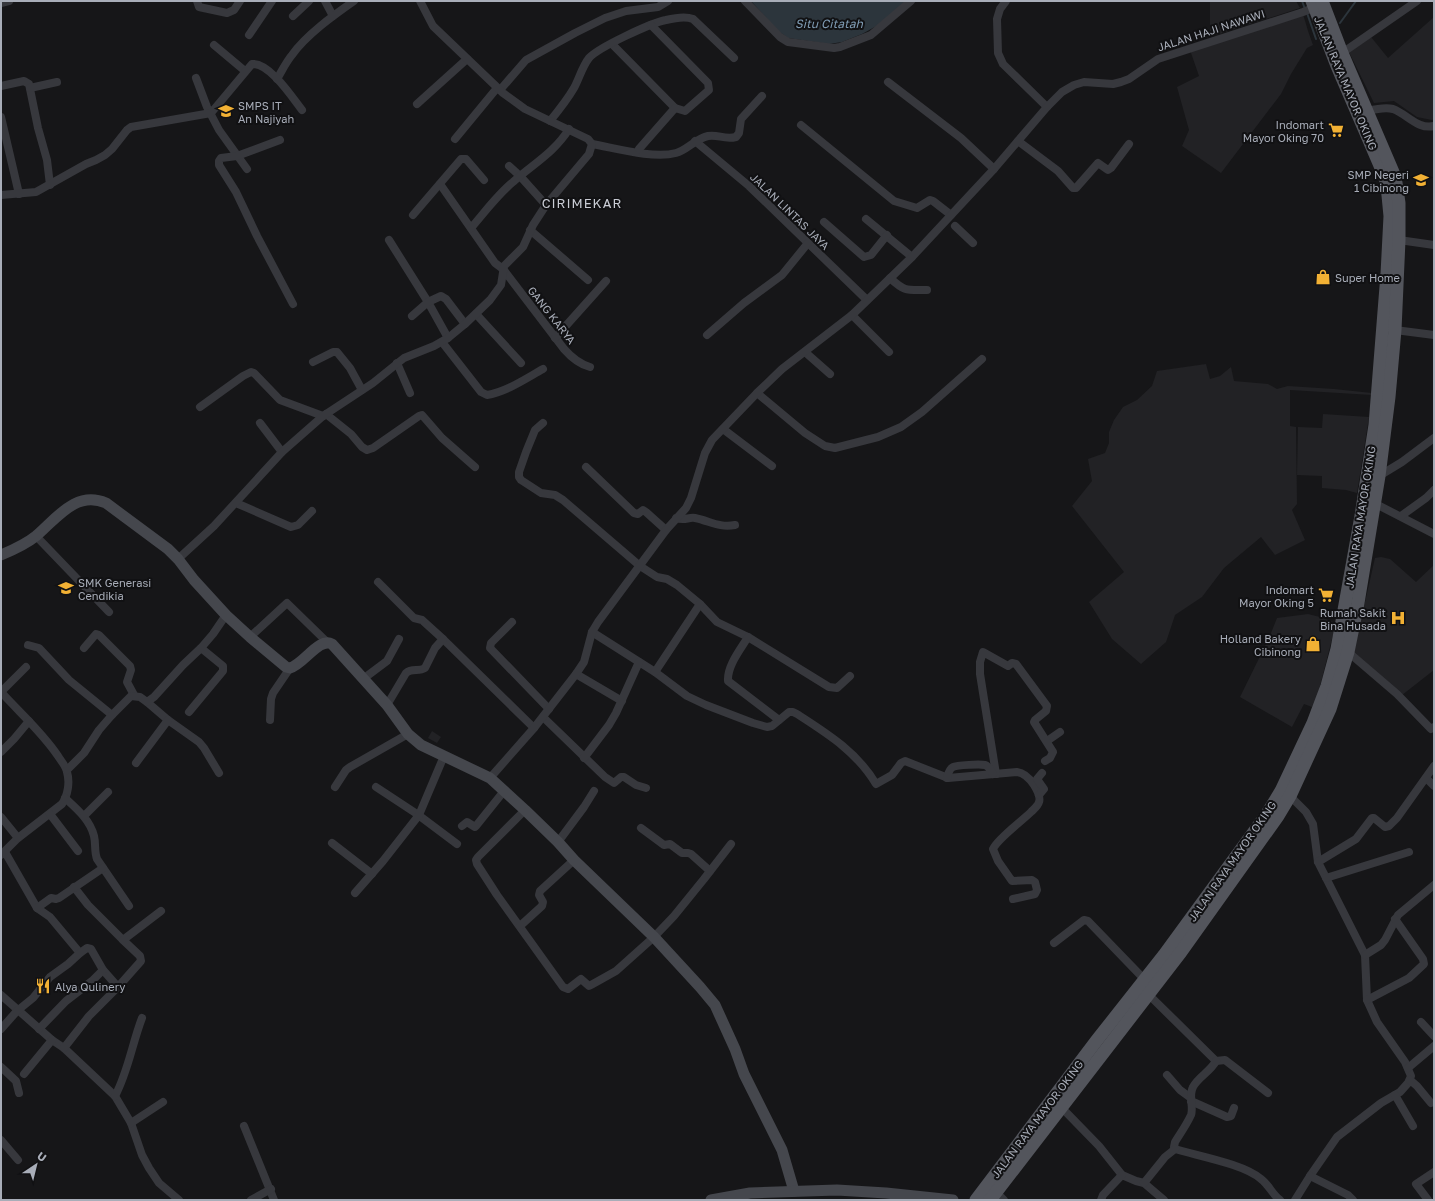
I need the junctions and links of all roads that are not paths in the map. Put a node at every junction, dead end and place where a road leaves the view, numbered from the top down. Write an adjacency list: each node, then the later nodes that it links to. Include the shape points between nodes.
1 (9, 1): 14 (street)
2 (197, 1): 3 (street, via 199,7 227,13 234,10)
3 (240, 1)
4 (272, 1): 19 (street)
5 (309, 1): 16 (street)
6 (325, 1): 17 (street)
7 (354, 1): 17 (street)
8 (420, 1): 24 (street, via 436,29)
9 (668, 1): 32 (street, via 658,7 626,11 605,18 575,33 526,60)
10 (745, 1): 11 (street, via 784,40 834,48 871,35)
11 (911, 1)
12 (1006, 1): 35 (street, via 996,19 999,57)
13 (1417, 1): 22 (street)
14 (1, 3)
15 (1314, 6): 22 (main road, JALAN RAYA MAYOR OKING); 35 (street, JALAN HAJI NAWAWI, via 1158,59 1121,82 1084,82 1074,85 1062,92); 122 (main road, JALAN RAYA MAYOR OKING, via 1379,162 1387,185 1389,202 1387,274 1378,395)
16 (293, 16)
17 (333, 16): 27 (street, via 292,54)
18 (651, 25): 20 (street); 23 (street, via 666,20 691,18); 36 (street, via 709,84 709,90 688,110)
19 (249, 35)
20 (612, 44): 36 (street); 41 (street, via 587,61 575,87)
21 (214, 45): 25 (street)
22 (1342, 53): 38 (main road, JALAN RAYA MAYOR OKING)
23 (734, 58)
24 (467, 59): 32 (street); 34 (street)
25 (245, 70): 27 (street, via 256,63); 39 (street)
26 (196, 78): 39 (street)
27 (278, 79): 37 (street)
28 (57, 82): 31 (street)
29 (888, 82): 55 (street, via 961,138)
30 (1, 86): 31 (street, via 24,81)
31 (30, 88): 59 (street, via 47,160)
32 (499, 89): 41 (street, via 525,109); 45 (street)
33 (762, 96): 47 (street, via 741,119 739,134 736,137 724,139 710,135)
34 (417, 104)
35 (1047, 107): 48 (street, JALAN HAJI NAWAWI)
36 (675, 108): 51 (street)
37 (302, 110)
38 (1368, 111): 43 (street, via 1394,110 1427,127); 71 (main road, JALAN RAYA MAYOR OKING, via 1396,183)
39 (211, 113): 52 (street); 59 (street, via 131,127 105,156)
40 (1, 117): 60 (street)
41 (550, 121): 44 (street)
42 (801, 125): 65 (street, via 894,200 917,208 928,201 933,201)
43 (1434, 126)
44 (569, 129): 49 (street); 56 (street, via 554,149)
45 (455, 139)
46 (280, 140): 52 (street)
47 (695, 141): 49 (street, via 677,153 662,154); 72 (street, JALAN LINTAS JAYA, via 749,186)
48 (1018, 141): 50 (street, via 1058,171 1073,188 1076,188 1098,163 1108,170); 55 (street, JALAN HAJI NAWAWI)
49 (592, 144): 62 (street, via 584,161)
50 (1129, 144)
51 (639, 149)
52 (237, 156): 54 (street); 83 (street, via 221,158 219,164 237,193)
53 (509, 166): 56 (street)
54 (247, 169)
55 (994, 169): 65 (street, JALAN HAJI NAWAWI)
56 (520, 176): 62 (street); 67 (street)
57 (484, 180): 58 (street, via 468,160 463,158)
58 (440, 184): 63 (street); 67 (street, GANG KARYA)
59 (50, 185): 60 (street, via 36,192)
60 (19, 194): 61 (street)
61 (1, 195)
62 (546, 205): 68 (street)
63 (413, 215)
64 (866, 219): 69 (street)
65 (951, 221): 73 (street); 75 (street, JALAN HAJI NAWAWI)
66 (824, 222): 69 (street, via 864,258)
67 (471, 228): 76 (street, GANG KARYA, via 495,263)
68 (530, 230): 76 (street, via 523,247); 78 (street)
69 (887, 236): 75 (street)
70 (389, 240): 82 (street)
71 (1399, 240): 74 (street); 88 (main road, JALAN RAYA MAYOR OKING)
72 (808, 243): 81 (street, JALAN LINTAS JAYA); 89 (street, via 782,275)
73 (973, 243)
74 (1434, 245)
75 (912, 257): 77 (street, JALAN HAJI NAWAWI)
76 (503, 269): 84 (street, via 498,291); 91 (street, GANG KARYA)
77 (890, 278): 80 (street, via 905,290); 81 (street, JALAN HAJI NAWAWI)
78 (588, 280)
79 (606, 281): 91 (street)
80 (927, 290)
81 (867, 300): 85 (street, JALAN HAJI NAWAWI)
82 (428, 302): 86 (street); 87 (street, via 443,296); 92 (street)
83 (294, 304)
84 (476, 314): 87 (street); 98 (street)
85 (852, 315): 93 (street, JALAN HAJI NAWAWI); 94 (street)
86 (412, 316)
87 (465, 324): 92 (street)
88 (1395, 330): 90 (street); 115 (main road, JALAN RAYA MAYOR OKING)
89 (707, 335)
90 (1434, 335)
91 (555, 338): 99 (street, GANG KARYA, via 571,356)
92 (445, 340): 97 (street, via 408,355); 100 (street, via 481,392 486,395 518,384)
93 (805, 352): 101 (street); 104 (street, JALAN HAJI NAWAWI)
94 (889, 352)
95 (982, 359): 104 (street, via 901,427 878,437 835,448 825,446 805,433)
96 (313, 362): 102 (street, via 337,352 350,368)
97 (396, 363): 102 (street); 103 (street)
98 (521, 363)
99 (590, 367)
100 (543, 369)
101 (830, 374)
102 (362, 390): 106 (street)
103 (410, 392)
104 (757, 393): 109 (street, JALAN HAJI NAWAWI)
105 (200, 407): 106 (street, via 251,372 280,400)
106 (324, 415): 111 (street); 113 (street, via 351,434 367,450 422,415 442,438)
107 (260, 423): 111 (street)
108 (543, 423): 129 (street, via 535,430 526,452 519,472 521,480 541,493 555,495 563,500)
109 (723, 429): 112 (street); 121 (street, JALAN HAJI NAWAWI, via 708,446 691,498)
110 (1434, 438): 115 (street)
111 (282, 452): 117 (street)
112 (772, 466)
113 (476, 467)
114 (586, 467): 124 (street, via 634,513 638,514 643,510)
115 (1379, 476): 118 (main road, JALAN RAYA MAYOR OKING)
116 (1434, 490): 120 (street)
117 (236, 503): 119 (street, via 291,527 298,525); 128 (street)
118 (1374, 503): 120 (street); 122 (main road, JALAN RAYA MAYOR OKING)
119 (312, 511)
120 (1401, 516): 125 (street)
121 (676, 518): 123 (street, via 695,518 724,527); 124 (street, JALAN HAJI NAWAWI)
122 (1365, 524): 144 (main road, JALAN RAYA MAYOR OKING); 224 (main road, JALAN RAYA MAYOR OKING, via 1337,649 1313,723 1281,791)
123 (735, 526)
124 (666, 530): 129 (street, JALAN HAJI NAWAWI)
125 (1434, 534)
126 (36, 536): 127 (street); 128 (street, via 61,512 80,501 97,499 147,532); 132 (street)
127 (1, 555)
128 (178, 559): 133 (street)
129 (640, 566): 131 (street, via 658,578 668,579); 135 (street, JALAN HAJI NAWAWI)
130 (378, 582): 139 (street, via 414,618 422,620)
131 (700, 604): 137 (street, via 717,622); 148 (street)
132 (108, 612)
133 (226, 615): 136 (street); 143 (street)
134 (512, 622): 157 (street, via 491,643 490,648)
135 (592, 632): 145 (street); 149 (street, JALAN HAJI NAWAWI, via 584,662)
136 (250, 637): 140 (street, via 287,603); 147 (street)
137 (748, 637): 150 (street, via 832,688 839,687); 163 (street, via 732,664 728,681)
138 (399, 639): 151 (street, via 387,661)
139 (443, 639): 156 (street, via 435,648 425,668 406,673); 165 (street)
140 (327, 642): 147 (street); 151 (street, via 336,647)
141 (28, 645): 159 (street, via 39,648 69,680)
142 (84, 648): 153 (street, via 96,634 99,635 130,666 127,682)
143 (201, 648): 155 (street); 158 (street, via 223,666 223,671)
144 (1348, 652): 166 (street, via 1397,694); 190 (main road, JALAN RAYA MAYOR OKING, via 1330,709)
145 (639, 662): 148 (street); 154 (street)
146 (26, 666): 152 (street)
147 (290, 668): 162 (street, via 272,693)
148 (655, 672): 163 (street, via 687,696 753,724 767,727)
149 (576, 674): 154 (street); 157 (street, JALAN HAJI NAWAWI)
150 (850, 676)
151 (363, 679): 156 (street)
152 (1, 692): 164 (street)
153 (134, 695): 155 (street); 159 (street)
154 (622, 701): 172 (street, via 609,725)
155 (147, 702): 161 (street)
156 (387, 705): 168 (street)
157 (549, 709): 160 (street, JALAN HAJI NAWAWI)
158 (189, 712)
159 (112, 715): 176 (street, via 84,753)
160 (543, 717): 165 (street, JALAN HAJI NAWAWI); 172 (street)
161 (168, 720): 174 (street); 177 (street, via 199,742)
162 (270, 720)
163 (779, 720): 179 (street, via 789,712 803,717 854,755 876,784 892,775 905,761 947,778)
164 (29, 721): 170 (street); 176 (street)
165 (534, 728): 180 (street, JALAN HAJI NAWAWI)
166 (1433, 730)
167 (1060, 732): 169 (street)
168 (408, 734): 171 (street, via 421,745); 183 (street, via 350,767)
169 (1047, 741): 173 (street, via 1053,752); 179 (street, via 1034,722 1048,708 1042,698 1016,664 1008,666 983,652 980,681)
170 (1, 752)
171 (444, 756): 180 (street); 194 (street)
172 (584, 758): 185 (street, via 614,783 624,777)
173 (1045, 761)
174 (136, 763)
175 (1434, 766): 181 (street)
176 (67, 770): 191 (street)
177 (219, 773)
178 (1042, 773): 189 (street, via 1037,779 1044,789)
179 (994, 774): 189 (street, via 1023,773)
180 (490, 778): 186 (street)
181 (1426, 778): 182 (street); 208 (street, via 1389,826 1385,827 1372,818 1356,839)
182 (1434, 786)
183 (335, 787)
184 (376, 787): 194 (street)
185 (646, 788)
186 (504, 791): 192 (street); 197 (street, via 476,826 467,822)
187 (594, 791): 200 (street)
188 (108, 792): 195 (street)
189 (1039, 795): 218 (street, via 1040,802 1037,806 993,849 1012,881 1035,882 1035,894)
190 (1290, 796): 208 (street, via 1306,812 1313,824); 224 (main road, JALAN RAYA MAYOR OKING, via 1265,835)
191 (65, 798): 193 (street); 195 (street)
192 (525, 810): 200 (street); 223 (street, via 476,860)
193 (50, 814): 199 (street); 204 (street)
194 (418, 815): 202 (street); 211 (street)
195 (84, 816): 209 (street, via 92,831 96,855)
196 (1, 818): 199 (street)
197 (462, 826)
198 (641, 828): 210 (street, via 664,846 670,844 682,853 688,853)
199 (18, 838): 206 (street)
200 (558, 842): 207 (street)
201 (332, 843): 211 (street)
202 (458, 844)
203 (731, 844): 210 (street)
204 (78, 851)
205 (1409, 852): 212 (street)
206 (3, 853): 220 (street)
207 (574, 860): 223 (street, via 540,891 542,906); 225 (street)
208 (1318, 862): 212 (street)
209 (103, 868): 214 (street); 219 (street)
210 (710, 871): 225 (street, via 674,916)
211 (372, 874): 215 (street)
212 (1326, 878): 229 (street)
213 (1434, 885): 216 (street)
214 (74, 887): 220 (street, via 59,898 51,898); 226 (street)
215 (355, 893)
216 (1424, 893): 217 (street); 222 (street)
217 (1434, 894)
218 (1013, 899)
219 (129, 906)
220 (37, 908): 228 (street, via 50,917)
221 (161, 911): 226 (street)
222 (1395, 919): 229 (street, via 1381,945); 235 (street, via 1424,964 1409,978)
223 (520, 926): 225 (street, via 568,989 581,979 590,986 616,971)
224 (1189, 930): 231 (main road, JALAN RAYA MAYOR OKING); 233 (main road, JALAN RAYA MAYOR OKING)
225 (654, 936): 272 (street, via 715,1005 744,1074 782,1150)
226 (123, 940): 232 (street, via 141,959)
227 (1054, 943): 231 (street, via 1084,920 1088,921)
228 (80, 953): 230 (street, via 91,949); 236 (street, via 50,977 33,998)
229 (1365, 955): 235 (street)
230 (103, 970): 232 (street); 240 (street, via 66,1001)
231 (1144, 979): 251 (main road, JALAN RAYA MAYOR OKING)
232 (118, 987): 244 (street, via 89,1016)
233 (1148, 994): 245 (street); 251 (main road, JALAN RAYA MAYOR OKING)
234 (1, 995): 236 (street)
235 (1367, 1000): 247 (street, via 1377,1022)
236 (18, 1011): 239 (street); 240 (street)
237 (142, 1018): 255 (street, via 127,1071)
238 (1421, 1022): 241 (street)
239 (1, 1029)
240 (40, 1029): 242 (street)
241 (1434, 1036)
242 (52, 1040): 244 (street); 248 (street)
243 (1434, 1046): 247 (street)
244 (64, 1048): 255 (street)
245 (1216, 1061): 253 (street, via 1225,1060); 256 (street, via 1193,1086)
246 (1, 1067): 252 (street, via 16,1082)
247 (1408, 1068): 250 (street)
248 (24, 1074)
249 (1167, 1075): 256 (street)
250 (1410, 1080): 254 (street); 258 (street)
251 (1071, 1085): 259 (main road, JALAN RAYA MAYOR OKING); 280 (main road, JALAN RAYA MAYOR OKING)
252 (19, 1093)
253 (1268, 1093)
254 (1396, 1095): 263 (street); 269 (street, via 1381,1103 1342,1133 1329,1147)
255 (115, 1096): 261 (street)
256 (1191, 1099): 260 (street, via 1227,1117); 265 (street, via 1191,1115 1175,1142)
257 (163, 1102): 261 (street)
258 (1431, 1103)
259 (1061, 1107): 268 (street, via 1103,1150); 273 (main road, JALAN RAYA MAYOR OKING)
260 (1234, 1108)
261 (131, 1123): 275 (street, via 149,1168 159,1183)
262 (244, 1126): 271 (street)
263 (1413, 1126)
264 (1, 1140): 266 (street)
265 (1175, 1149): 270 (street); 274 (street, via 1246,1170 1262,1179)
266 (18, 1160)
267 (1434, 1172): 285 (street, via 1416,1184)
268 (1122, 1175): 270 (street); 281 (street)
269 (1310, 1176): 283 (street); 284 (street)
270 (1144, 1183): 282 (street)
271 (270, 1189): 276 (street); 277 (street)
272 (794, 1191): 278 (street, via 750,1193); 279 (street, via 873,1192)
273 (996, 1197)
274 (1275, 1199)
275 (179, 1200)
276 (251, 1200)
277 (274, 1200)
278 (711, 1200)
279 (953, 1200)
280 (976, 1200)
281 (1101, 1200)
282 (1164, 1200)
283 (1295, 1200)
284 (1353, 1200)
285 (1428, 1200)

